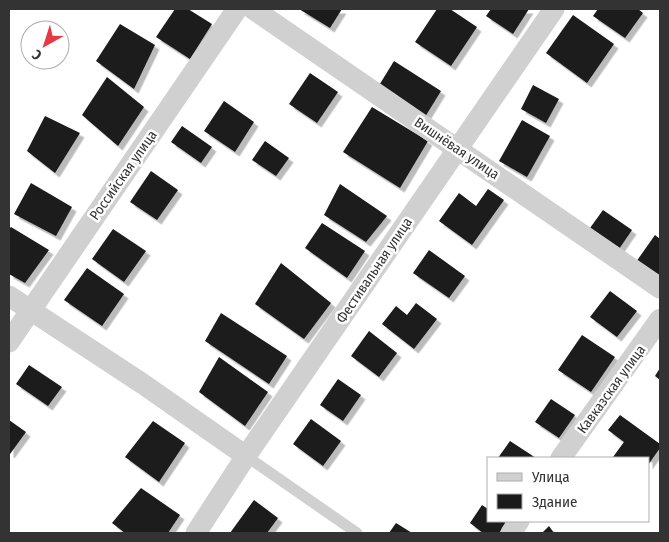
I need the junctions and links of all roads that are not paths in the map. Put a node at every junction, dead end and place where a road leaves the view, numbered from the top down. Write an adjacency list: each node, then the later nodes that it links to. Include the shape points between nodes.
1 (237, 9): 7 (street, Российская улица)
2 (253, 9): 4 (street, Вишнёвая улица)
3 (554, 9): 4 (street, Фестивальная улица)
4 (458, 148): 5 (street, Вишнёвая улица); 10 (street, Фестивальная улица)
5 (660, 288)
6 (9, 296): 7 (street)
7 (31, 309): 9 (street, Российская улица); 10 (street)
8 (660, 319): 11 (street, Кавказская улица)
9 (9, 342)
10 (246, 456): 13 (street, Фестивальная улица); 14 (lane)
11 (562, 457)
12 (518, 522): 15 (street)
13 (196, 533)
14 (357, 533)
15 (511, 533)

